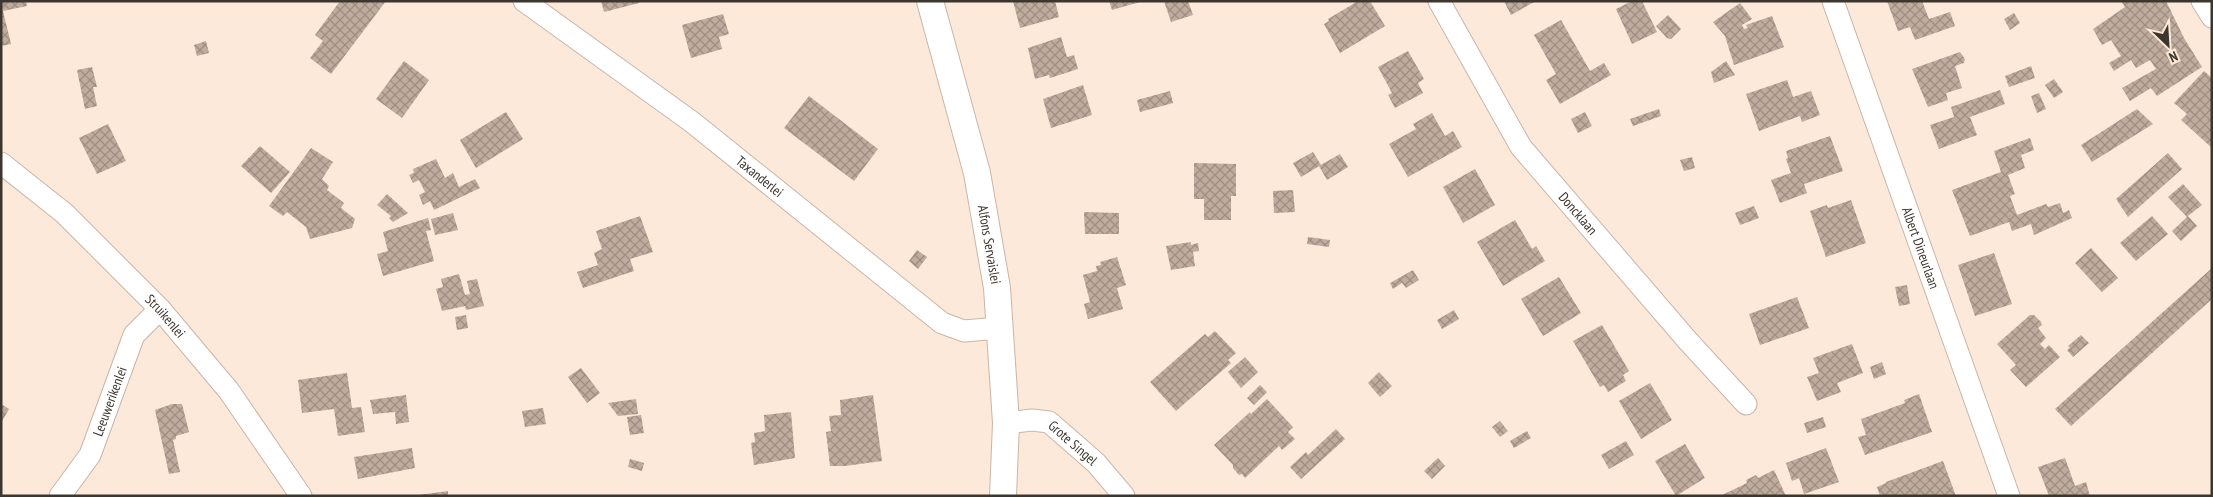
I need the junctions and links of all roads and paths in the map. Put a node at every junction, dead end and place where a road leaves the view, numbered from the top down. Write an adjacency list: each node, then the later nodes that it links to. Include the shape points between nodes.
1 (524, 1): 9 (street, Taxanderlei, via 692,122 942,323 964,331)
2 (930, 1): 9 (street, Alfons Servaislei, via 977,173 997,288)
3 (1439, 1): 10 (street, Doncklaan, via 1521,146)
4 (1833, 1): 16 (street, Albert Dineurlaan)
5 (2202, 1): 6 (street)
6 (2212, 17)
7 (1, 163): 8 (street, Struikenlei, via 64,213)
8 (160, 309): 12 (street, Leeuwerikenlei, via 134,335 90,455); 13 (street, Struikenlei, via 229,391)
9 (1000, 328): 11 (street, Alfons Servaislei)
10 (1746, 404)
11 (1006, 423): 14 (street, Alfons Servaislei); 15 (street, Grote Singel, via 1049,422 1096,463)
12 (60, 496)
13 (301, 496)
14 (1004, 496)
15 (1124, 496)
16 (2009, 496)

